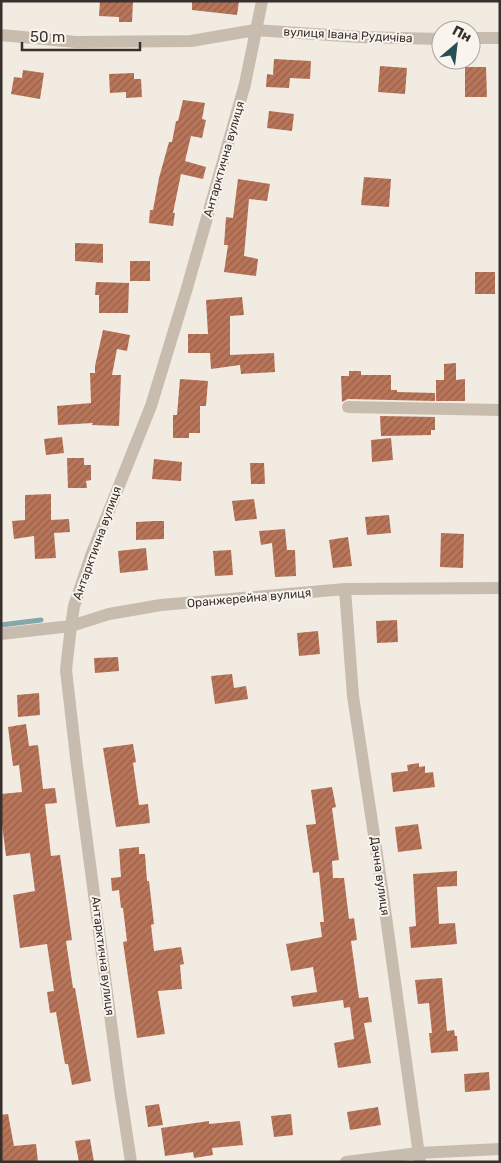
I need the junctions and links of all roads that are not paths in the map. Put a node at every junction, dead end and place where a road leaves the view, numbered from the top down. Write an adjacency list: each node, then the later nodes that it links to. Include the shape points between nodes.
1 (262, 1): 2 (street, Антарктична вулиця)
2 (255, 30): 3 (street, вулиця Івана Рудичіва, via 191,40 76,42); 6 (street, вулиця Івана Рудичіва); 11 (street, Антарктична вулиця, via 245,84 151,406 92,553 74,606)
3 (1, 35)
4 (481, 38): 5 (street)
5 (500, 38)
6 (431, 39)
7 (348, 407): 8 (street)
8 (500, 410)
9 (500, 588): 10 (street, Оранжерейна вулиця)
10 (345, 589): 11 (street, Оранжерейна вулиця, via 162,605 109,614); 14 (street, Дачна вулиця, via 353,696)
11 (71, 626): 12 (street, Оранжерейна вулиця); 15 (street, Антарктична вулиця, via 66,670)
12 (1, 634)
13 (500, 1149): 14 (street)
14 (419, 1157): 16 (street)
15 (131, 1162)
16 (346, 1162)

